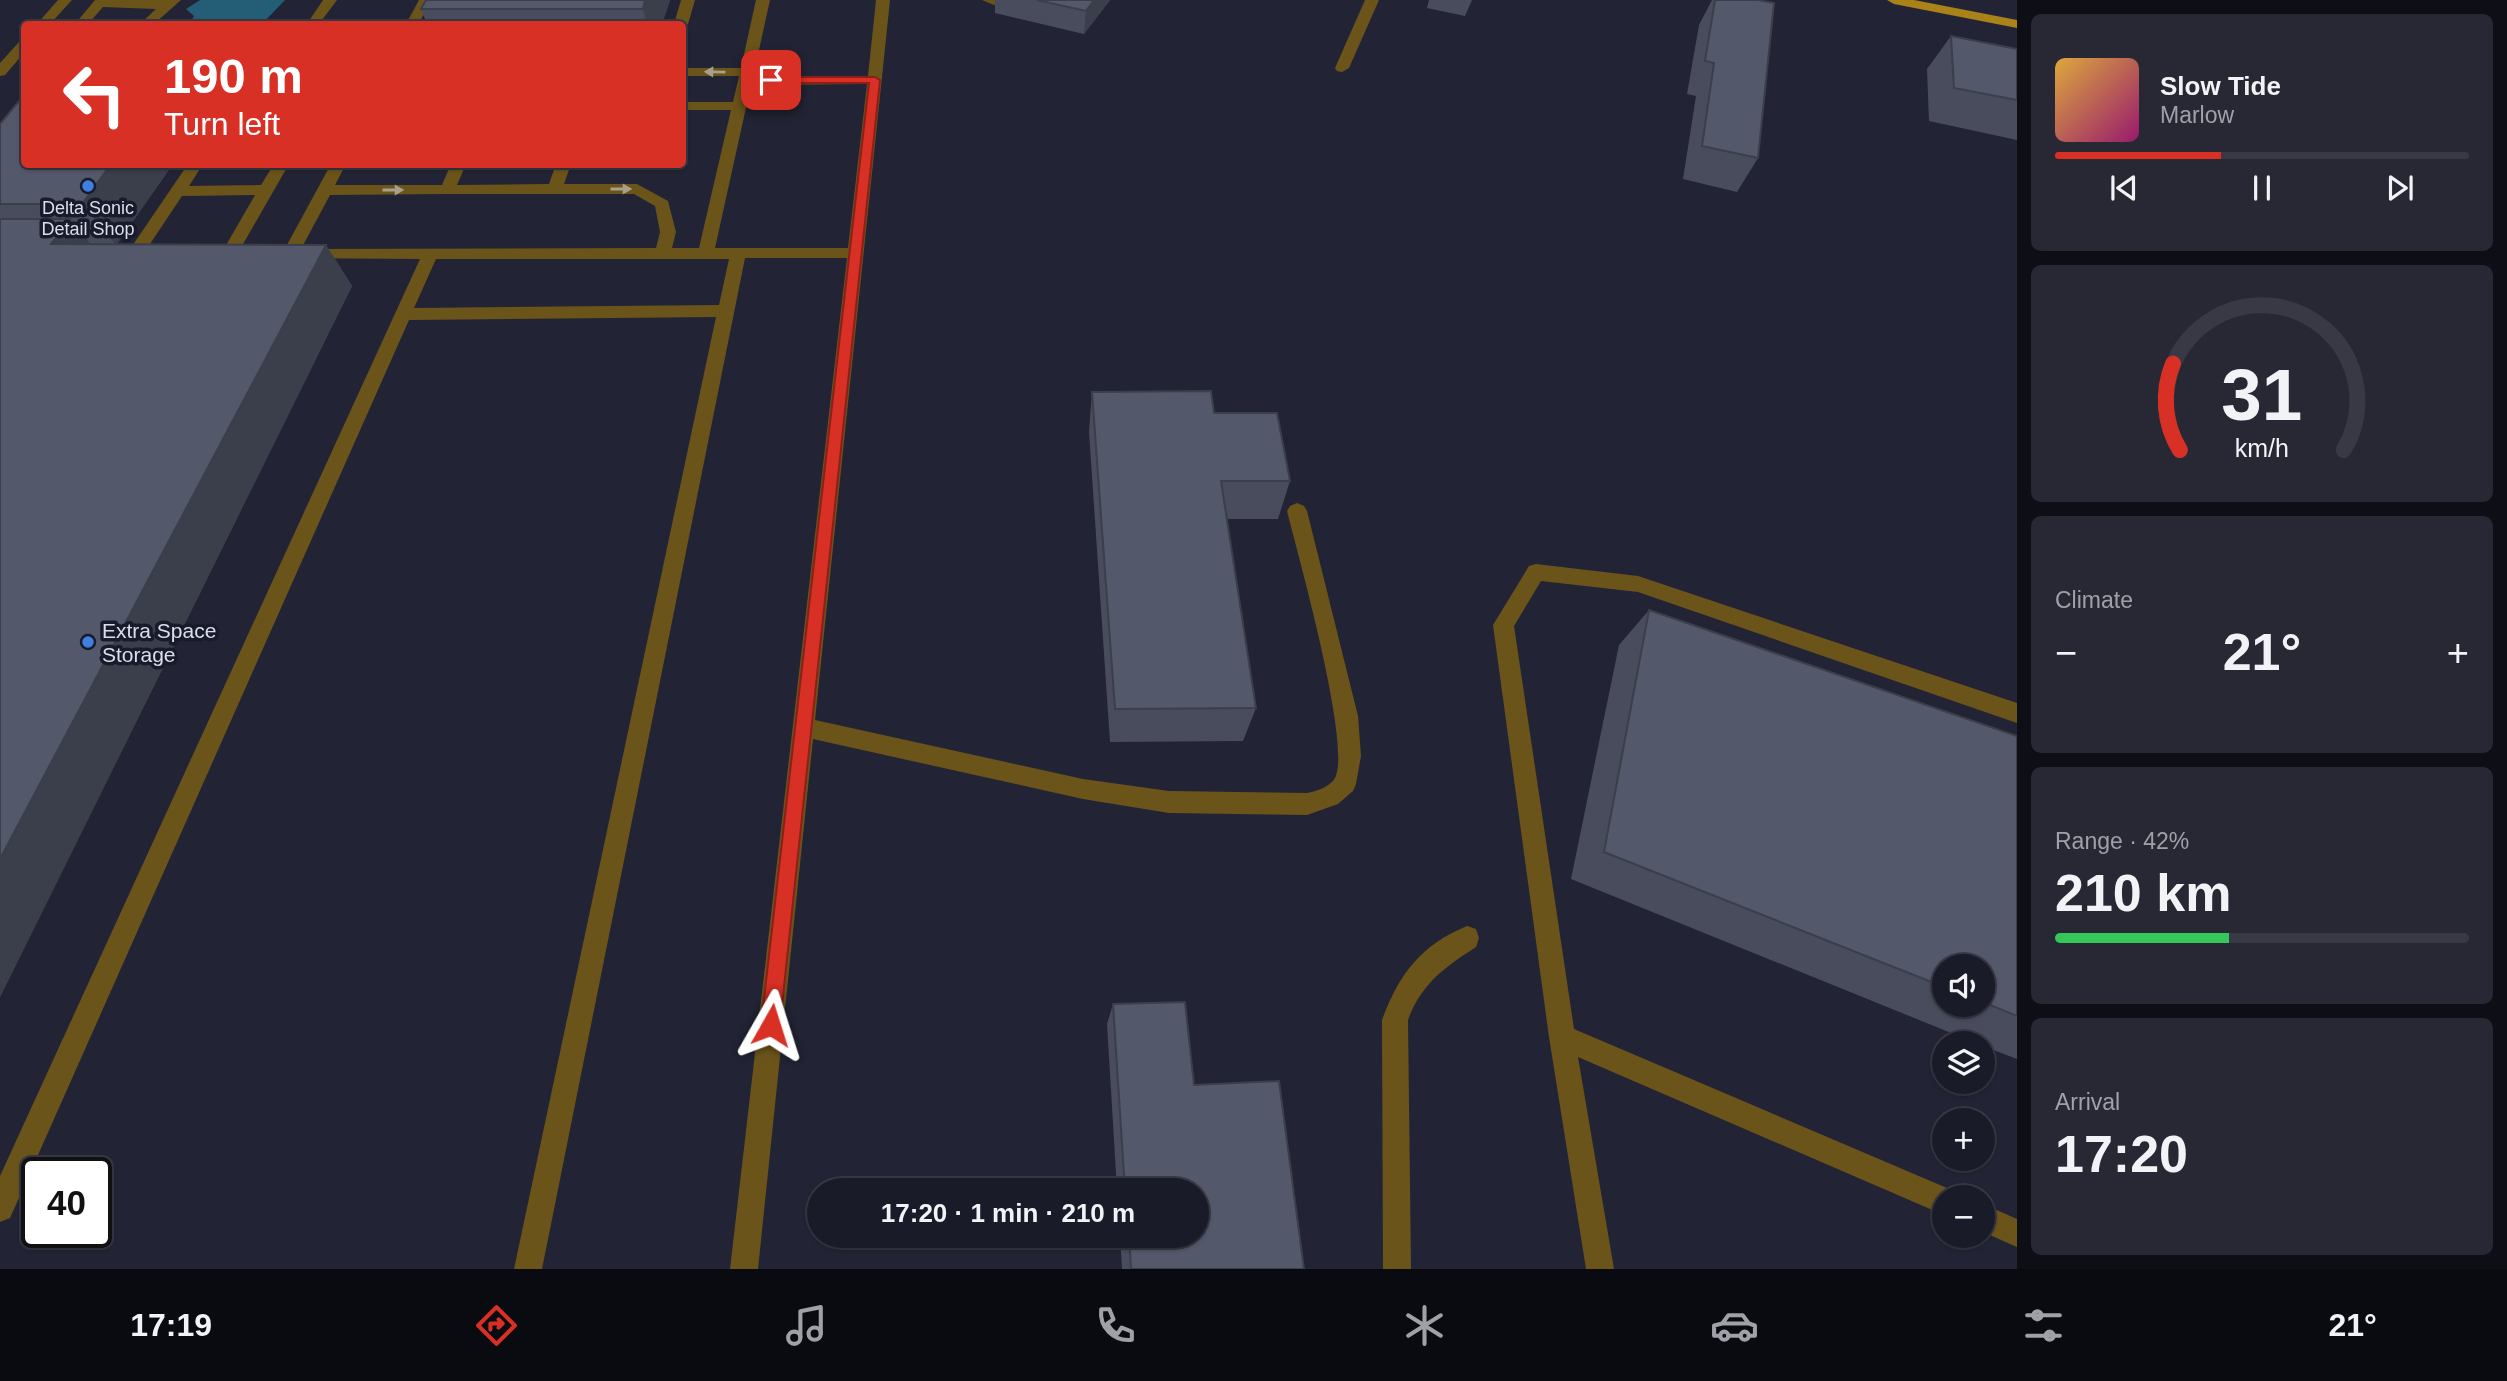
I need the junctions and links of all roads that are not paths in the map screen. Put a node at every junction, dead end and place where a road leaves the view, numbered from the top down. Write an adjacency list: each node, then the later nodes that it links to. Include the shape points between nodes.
1 (65, 0): 11 (street)
2 (330, 0): 14 (street)
3 (426, 0): 15 (street)
4 (688, 0): 16 (street)
5 (763, 0): 22 (street)
6 (883, 0): 23 (street)
7 (1373, 0): 19 (street)
8 (1894, 0): 17 (main road)
9 (101, 1): 10 (street); 12 (street)
10 (171, 2): 13 (street)
11 (46, 21)
12 (84, 21)
13 (151, 21)
14 (315, 21)
15 (414, 21)
16 (682, 21)
17 (2017, 24)
18 (21, 48): 20 (street)
19 (1342, 68)
20 (0, 72)
21 (686, 72): 22 (street, one-way to 21)
22 (746, 76): 23 (street); 25 (street)
23 (875, 80): 36 (street)
24 (686, 106): 25 (street)
25 (739, 106): 41 (street)
26 (193, 168): 35 (street)
27 (280, 168): 32 (street)
28 (337, 168): 33 (street)
29 (457, 168): 34 (street)
30 (563, 168): 31 (street)
31 (555, 189): 34 (street); 40 (street, one-way to 40, via 637,189 662,204 668,232)
32 (267, 190): 35 (street); 38 (street, via 222,254)
33 (325, 190): 34 (street, one-way to 34); 39 (street, via 284,254)
34 (447, 190)
35 (177, 191): 37 (street, via 127,255)
36 (855, 253): 42 (street); 47 (street)
37 (161, 254)
38 (254, 254)
39 (430, 254): 40 (street); 44 (street)
40 (663, 254): 41 (street)
41 (706, 254): 42 (street)
42 (738, 254): 43 (street)
43 (726, 311): 44 (street); 54 (street)
44 (403, 314): 51 (street)
45 (1297, 511): 47 (street, via 1347,716 1350,756 1345,784 1330,797 1307,804 1168,802 1083,789)
46 (2017, 713): 49 (street, via 1638,584 1536,572 1503,625)
47 (803, 727): 55 (street)
48 (1467, 938): 56 (street, via 1424,965 1404,994 1395,1020)
49 (1562, 1037): 50 (street); 57 (street)
50 (1932, 1196)
51 (0, 1208)
52 (1995, 1223): 53 (street)
53 (2017, 1233)
54 (528, 1269)
55 (744, 1269)
56 (1397, 1269)
57 (1600, 1269)

